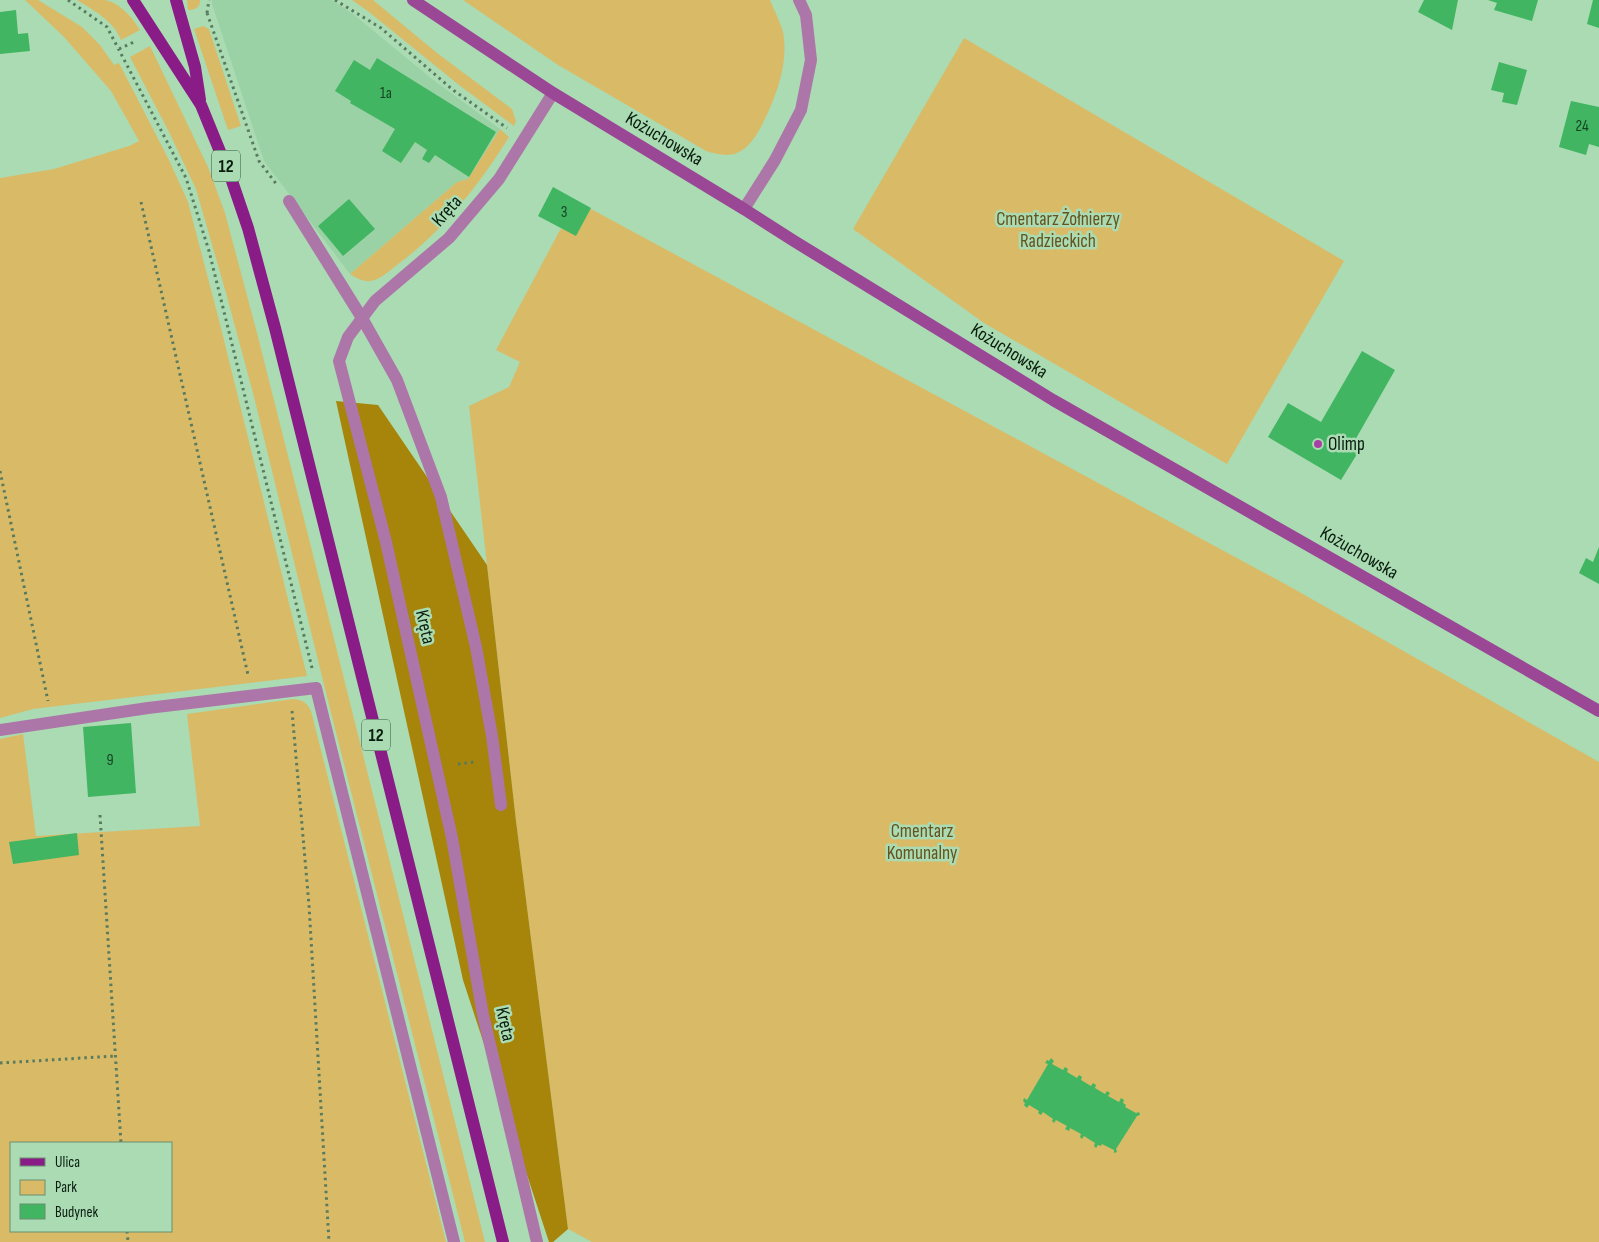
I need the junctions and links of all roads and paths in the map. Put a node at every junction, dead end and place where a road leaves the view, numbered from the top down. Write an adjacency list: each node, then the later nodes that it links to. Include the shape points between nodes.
1 (68, 0): 16 (path, via 107,27 186,178 209,251)
2 (134, 0): 9 (main road, 12)
3 (176, 0): 9 (main road, 12, via 195,67)
4 (336, 0): 10 (path, via 381,28 453,90)
5 (413, 0): 8 (main road, Kożuchowska)
6 (798, 0): 13 (street, via 806,15 812,60 801,110)
7 (207, 13): 11 (path, via 259,162)
8 (552, 93): 13 (main road, Kożuchowska); 14 (street, Kręta, via 499,180 449,238 375,301)
9 (201, 105): 31 (main road, 12, via 232,181 275,328)
10 (510, 130)
11 (289, 201): 14 (street)
12 (140, 202): 18 (path)
13 (744, 209): 19 (main road, Kożuchowska, via 1053,400)
14 (362, 318): 22 (street, via 397,380 441,497 476,647); 32 (street, Kręta, via 348,337 340,361 386,542 452,838 483,1015)
15 (0, 471): 20 (path)
16 (316, 688): 17 (street); 30 (street)
17 (291, 691): 18 (street); 29 (path, via 309,905)
18 (252, 695): 20 (street)
19 (1599, 711)
20 (52, 722): 21 (street)
21 (0, 730)
22 (495, 759): 23 (path); 24 (street)
23 (455, 765)
24 (501, 805)
25 (100, 815): 26 (path)
26 (115, 1056): 27 (path); 28 (path)
27 (0, 1063)
28 (121, 1142)
29 (329, 1242)
30 (454, 1242)
31 (503, 1242)
32 (538, 1242)

